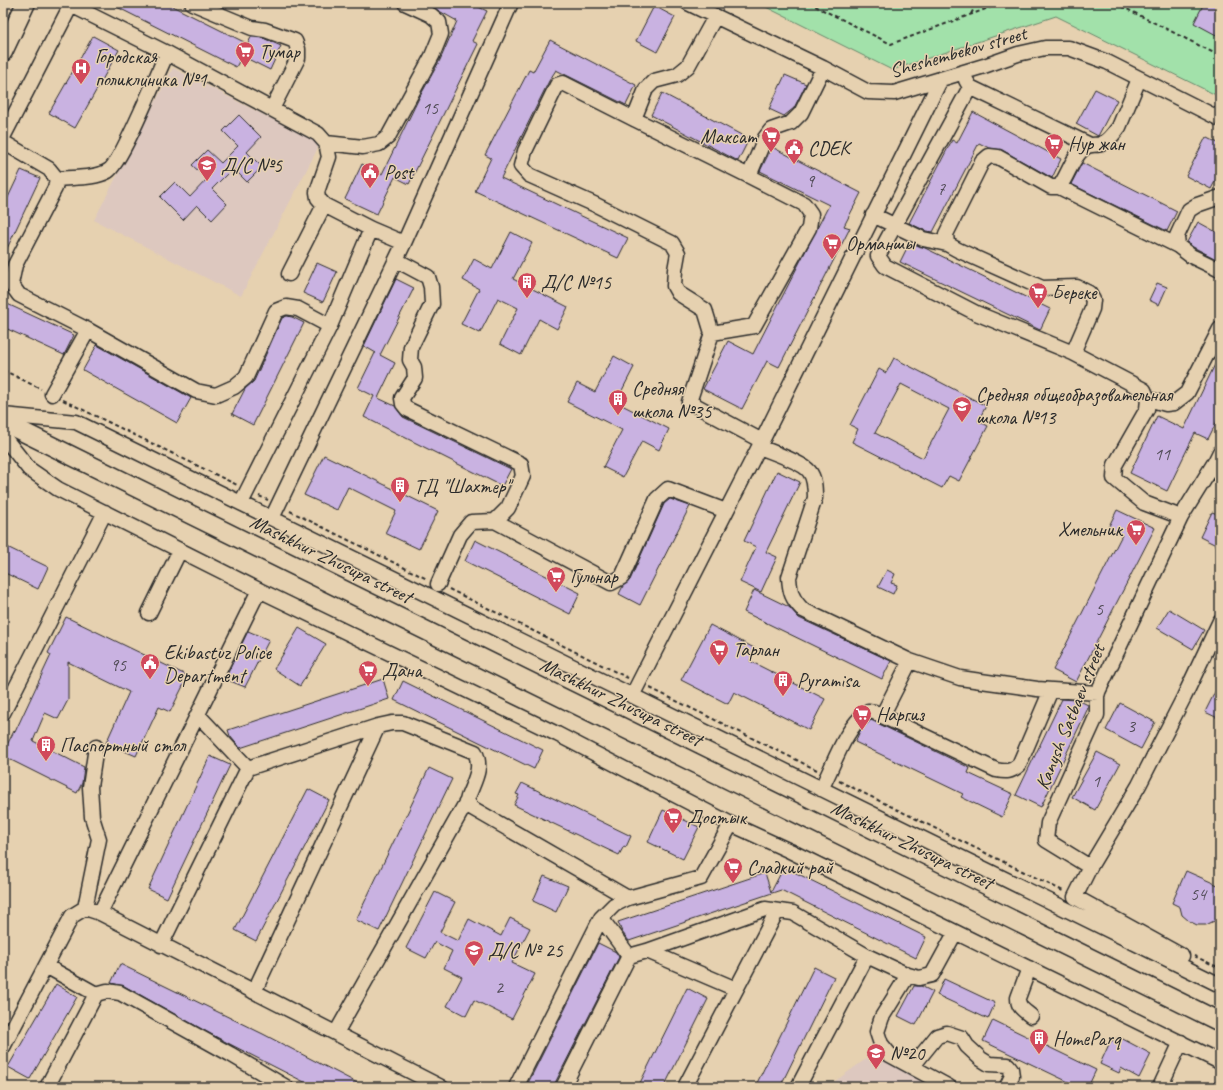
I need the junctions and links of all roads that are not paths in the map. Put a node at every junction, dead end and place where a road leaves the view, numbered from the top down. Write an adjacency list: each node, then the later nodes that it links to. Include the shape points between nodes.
1 (26, 3): 8 (main road)
2 (192, 3): 15 (street, via 252,28 295,41 298,58)
3 (405, 3): 20 (street, via 432,15 439,22 441,34 432,56 388,137 379,144 364,147)
4 (511, 3): 30 (street)
5 (688, 3): 7 (street, Sheshembekov street)
6 (69, 4): 9 (street); 18 (street)
7 (715, 17): 10 (street, Sheshembekov street); 16 (street, via 688,66 677,75 654,81 646,89)
8 (4, 47)
9 (167, 53): 15 (street); 23 (street, via 121,154 110,170 99,175)
10 (823, 68): 12 (street, Sheshembekov street, via 868,92 894,93); 22 (street, via 801,113 791,123 772,130 765,138)
11 (961, 73): 12 (street, Sheshembekov street); 13 (street, Sheshembekov street, via 1018,54 1045,48 1069,48 1107,62); 14 (street)
12 (941, 79): 27 (street)
13 (1140, 79): 17 (street, Sheshembekov street); 21 (street, via 1114,134 1103,143)
14 (970, 87): 21 (street); 28 (street)
15 (272, 109): 20 (street, via 318,134)
16 (634, 119): 22 (street); 39 (street, via 563,83 557,85 525,151 521,166 529,175 672,243 678,253 674,286 678,293 705,310)
17 (1220, 119)
18 (3, 137)
19 (3, 142): 23 (street, via 48,168)
20 (326, 143): 26 (street, via 329,157 317,192)
21 (1090, 144): 24 (street, via 1077,155)
22 (750, 176): 39 (street, via 804,204 811,214 809,228 754,326)
23 (57, 179): 38 (street, via 55,188 15,265 11,284 19,296)
24 (1059, 187): 31 (street, via 1051,187 998,157 989,156 982,162 946,234); 32 (street)
25 (1217, 201): 32 (street, via 1197,205 1189,210 1177,236)
26 (324, 205): 29 (street); 35 (street)
27 (873, 215): 28 (street); 46 (street)
28 (894, 226): 31 (street, via 923,239); 40 (street, via 878,256 885,266 976,313)
29 (371, 229): 30 (street); 36 (street)
30 (404, 243): 33 (street)
31 (947, 244): 40 (street, via 1042,288 1077,287 1089,293 1092,309)
32 (1178, 246): 34 (street, via 1191,256)
33 (396, 260): 52 (street); 53 (street, via 428,277 432,304 411,347 410,360 415,378 402,398 403,404 407,409 522,464 523,476 508,508)
34 (1220, 270)
35 (289, 274)
36 (330, 326): 38 (street, via 298,309 286,307 276,311 246,377 234,388 216,395 196,391); 48 (street)
37 (1220, 329): 42 (street, via 1187,392 1174,403 1166,404)
38 (88, 330): 41 (street)
39 (712, 333): 46 (street, via 689,402)
40 (1073, 353): 42 (street, via 1144,390)
41 (52, 394)
42 (1148, 399): 51 (street, via 1147,409 1115,465 1114,478 1144,503)
43 (3, 415): 48 (street, via 76,422)
44 (3, 422): 92 (main road, Mashkhur Zhusupa street)
45 (3, 436): 50 (street, via 29,469 58,489)
46 (761, 444): 49 (street); 59 (street, via 810,471 815,485 815,498 790,577 792,597 803,610)
47 (1218, 460): 51 (street, Kanysh Satbaev street)
48 (240, 503): 52 (street)
49 (726, 511): 53 (street, via 668,490 657,499 622,577 611,583); 62 (street)
50 (105, 512): 54 (street); 63 (street)
51 (1181, 517): 61 (street, Kanysh Satbaev street)
52 (272, 518): 62 (street)
53 (495, 521): 55 (street, via 471,522 460,535)
54 (180, 550): 56 (street); 57 (street)
55 (438, 584)
56 (259, 590): 64 (street); 71 (street, via 557,734)
57 (149, 612)
58 (1220, 621): 72 (street, via 1139,785)
59 (910, 661): 60 (street, via 960,678); 65 (street)
60 (1050, 690): 61 (street); 65 (street, via 1019,765 1005,772)
61 (1098, 693): 72 (street, Kanysh Satbaev street, via 1097,715 1048,823 1046,840)
62 (632, 696): 69 (street)
63 (3, 713)
64 (198, 715): 68 (street); 76 (street)
65 (882, 716): 69 (street, via 868,711 858,718)
66 (378, 726): 68 (street); 70 (street, via 403,723 474,752 479,768); 89 (street)
67 (96, 747): 74 (street, via 90,787 92,817 99,839)
68 (248, 768): 79 (street)
69 (821, 789): 87 (street)
70 (467, 801): 73 (street, via 472,808); 93 (street)
71 (731, 824): 73 (street, via 701,878); 78 (street)
72 (1090, 867): 86 (street, via 1075,897)
73 (628, 898): 77 (street, via 614,905)
74 (86, 908): 76 (street); 83 (street, via 72,916)
75 (777, 911): 80 (street, via 765,909); 82 (street, via 793,913); 88 (street)
76 (100, 913): 79 (street)
77 (601, 918): 81 (street); 101 (street)
78 (955, 933): 84 (street); 85 (street, via 932,975 919,978)
79 (161, 945): 89 (street)
80 (646, 951): 81 (street); 88 (street)
81 (629, 956): 102 (street)
82 (867, 956): 85 (street); 104 (street)
83 (46, 966): 90 (street); 95 (street)
84 (1029, 968): 91 (street, via 1018,1003 1020,1008); 94 (street)
85 (908, 975): 97 (street, via 882,1017 877,1032 880,1044 890,1055)
86 (1220, 977)
87 (1220, 984)
88 (736, 989): 103 (street)
89 (254, 992): 93 (street)
90 (96, 994): 98 (street); 99 (street, via 107,991 120,993)
91 (1031, 1016)
92 (1220, 1022)
93 (336, 1033): 100 (street)
94 (1181, 1042): 96 (street); 107 (street)
95 (3, 1047)
96 (1220, 1062)
97 (912, 1067): 105 (street); 106 (street, via 937,1036 948,1033 962,1038 967,1046 989,1064 1011,1068 1012,1076)
98 (47, 1087)
99 (286, 1087)
100 (440, 1087)
101 (516, 1087)
102 (563, 1087)
103 (685, 1087)
104 (798, 1087)
105 (949, 1087)
106 (1008, 1087)
107 (1160, 1087)

